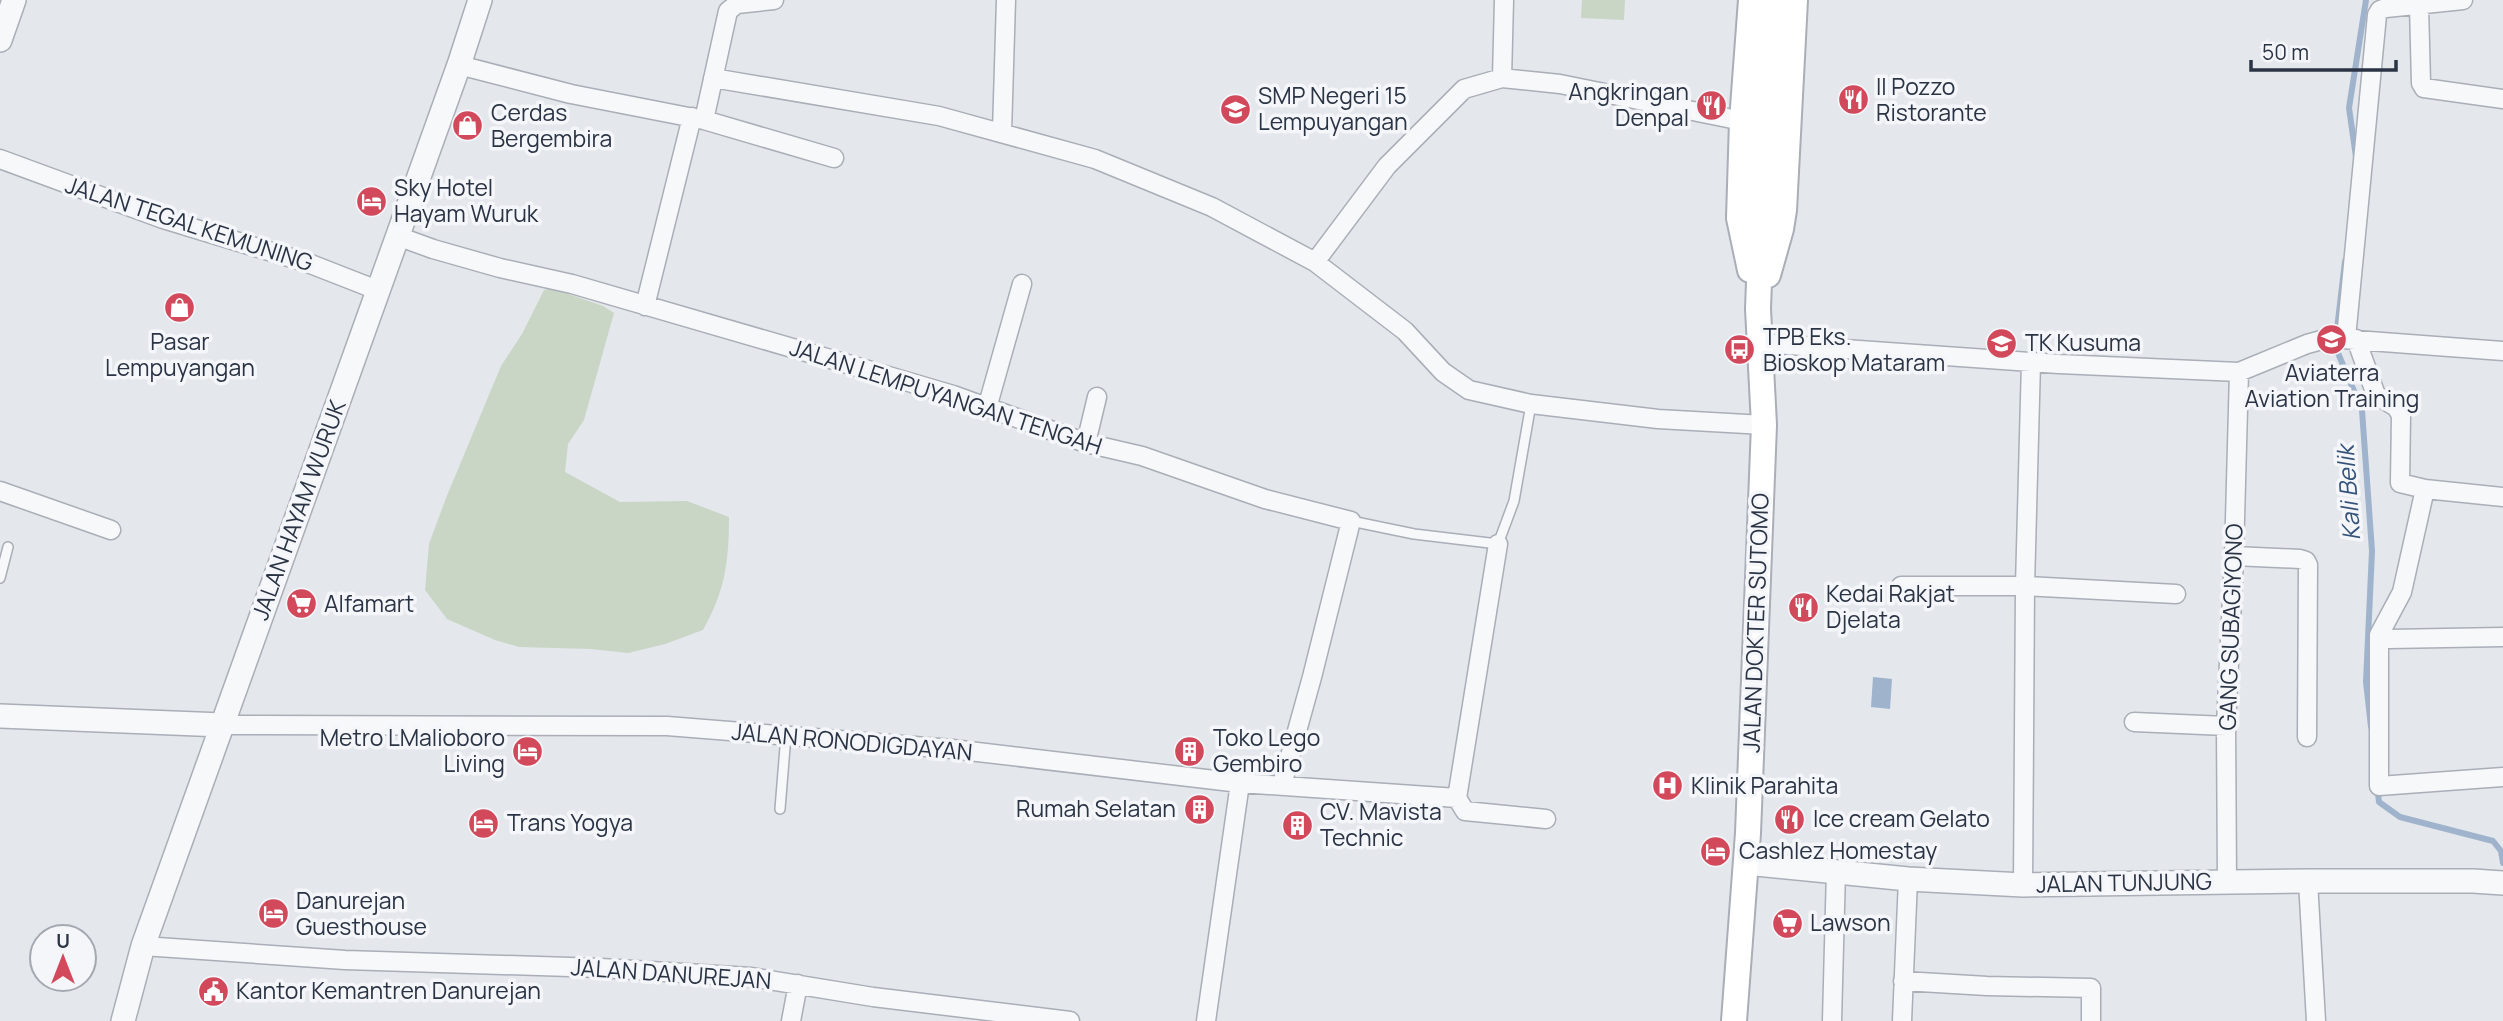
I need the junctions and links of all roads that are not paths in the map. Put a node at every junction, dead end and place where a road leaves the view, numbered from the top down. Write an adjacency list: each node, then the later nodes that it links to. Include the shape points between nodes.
1 (14, 0): 11 (street)
2 (480, 0): 12 (street, JALAN HAYAM WURUK)
3 (774, 0): 13 (street, via 737,4 728,11)
4 (1006, 0): 18 (street)
5 (1504, 0): 14 (street)
6 (1751, 0): 17 (main road, JALAN DOKTER SUTOMO)
7 (1774, 0): 26 (main road, JALAN DOKTER SUTOMO)
8 (1795, 0): 26 (main road, JALAN DOKTER SUTOMO, via 1781,229)
9 (2463, 0): 10 (street)
10 (2419, 6): 15 (street, via 2424,88); 27 (street, via 2386,8 2377,15)
11 (0, 40)
12 (459, 65): 16 (street); 21 (street, JALAN HAYAM WURUK)
13 (713, 78): 16 (street); 18 (street, via 939,116)
14 (1502, 78): 17 (street, via 1560,84); 22 (street, via 1464,89 1387,166)
15 (2503, 99)
16 (698, 118): 19 (street); 25 (street)
17 (1742, 121): 26 (main road, JALAN DOKTER SUTOMO, via 1739,218)
18 (1002, 132): 22 (street, via 1140,177 1212,207)
19 (834, 158)
20 (0, 159): 24 (street, JALAN TEGAL KEMUNING)
21 (397, 236): 24 (street, JALAN HAYAM WURUK); 25 (street, JALAN LEMPUYANGAN TENGAH)
22 (1315, 262): 33 (street, via 1405,331 1455,381 1469,390)
23 (1022, 284): 34 (street)
24 (377, 290): 53 (street, JALAN HAYAM WURUK)
25 (645, 306): 34 (street, JALAN LEMPUYANGAN TENGAH)
26 (1758, 309): 28 (main road, JALAN DOKTER SUTOMO)
27 (2344, 338): 29 (street); 31 (street, via 2307,344); 37 (street, via 2376,395 2401,415 2400,483)
28 (1760, 342): 30 (street); 35 (main road, JALAN DOKTER SUTOMO)
29 (2503, 351)
30 (2031, 362): 31 (street); 47 (street)
31 (2239, 372): 44 (street, GANG SUBAGIYONO)
32 (1097, 397): 36 (street)
33 (1531, 404): 35 (street, via 1658,419); 42 (lane, via 1514,501)
34 (987, 408): 36 (street, JALAN LEMPUYANGAN TENGAH)
35 (1764, 425): 63 (main road, JALAN DOKTER SUTOMO)
36 (1086, 443): 40 (street, JALAN LEMPUYANGAN TENGAH)
37 (2425, 489): 39 (street); 57 (street, via 2402,592 2379,635 2379,784)
38 (0, 491): 41 (street)
39 (2503, 497)
40 (1351, 521): 42 (lane, JALAN LEMPUYANGAN TENGAH); 59 (street)
41 (111, 530)
42 (1498, 544): 60 (street)
43 (8, 547): 45 (lane)
44 (2234, 556): 54 (street, GANG SUBAGIYONO); 56 (street, via 2300,559 2308,565)
45 (0, 578)
46 (1901, 586): 47 (street)
47 (2025, 586): 48 (street); 69 (street)
48 (2176, 594)
49 (2503, 637): 50 (street)
50 (2388, 639)
51 (0, 716): 53 (street)
52 (2134, 722): 54 (street)
53 (222, 725): 55 (street, JALAN RONODIGDAYAN, via 667,726); 70 (street, JALAN HAYAM WURUK)
54 (2226, 726): 67 (street, GANG SUBAGIYONO)
55 (786, 735): 58 (street, JALAN RONODIGDAYAN); 61 (lane)
56 (2307, 737)
57 (2503, 777)
58 (1240, 783): 59 (street, JALAN RONODIGDAYAN); 76 (street)
59 (1282, 785): 60 (street, JALAN RONODIGDAYAN)
60 (1457, 798): 62 (street, via 1465,811)
61 (780, 809)
62 (1546, 819)
63 (1746, 863): 64 (street, JALAN TUNJUNG); 77 (main road, JALAN DOKTER SUTOMO)
64 (1836, 870): 65 (street, JALAN TUNJUNG); 78 (street)
65 (1908, 879): 69 (street, JALAN TUNJUNG); 71 (street)
66 (2308, 881): 67 (street, JALAN TUNJUNG); 68 (street, JALAN TUNJUNG); 81 (street)
67 (2227, 882): 69 (street, JALAN TUNJUNG)
68 (2503, 883)
69 (2023, 885)
70 (143, 946): 72 (street, JALAN DANUREJAN, via 345,960 601,968); 73 (street, JALAN HAYAM WURUK)
71 (1903, 981): 79 (street); 80 (street, via 2091,988)
72 (798, 984): 74 (street); 75 (street, JALAN DANUREJAN)
73 (122, 1021)
74 (791, 1021)
75 (1070, 1021)
76 (1206, 1021)
77 (1734, 1021)
78 (1832, 1021)
79 (1902, 1021)
80 (2091, 1021)
81 (2316, 1021)

